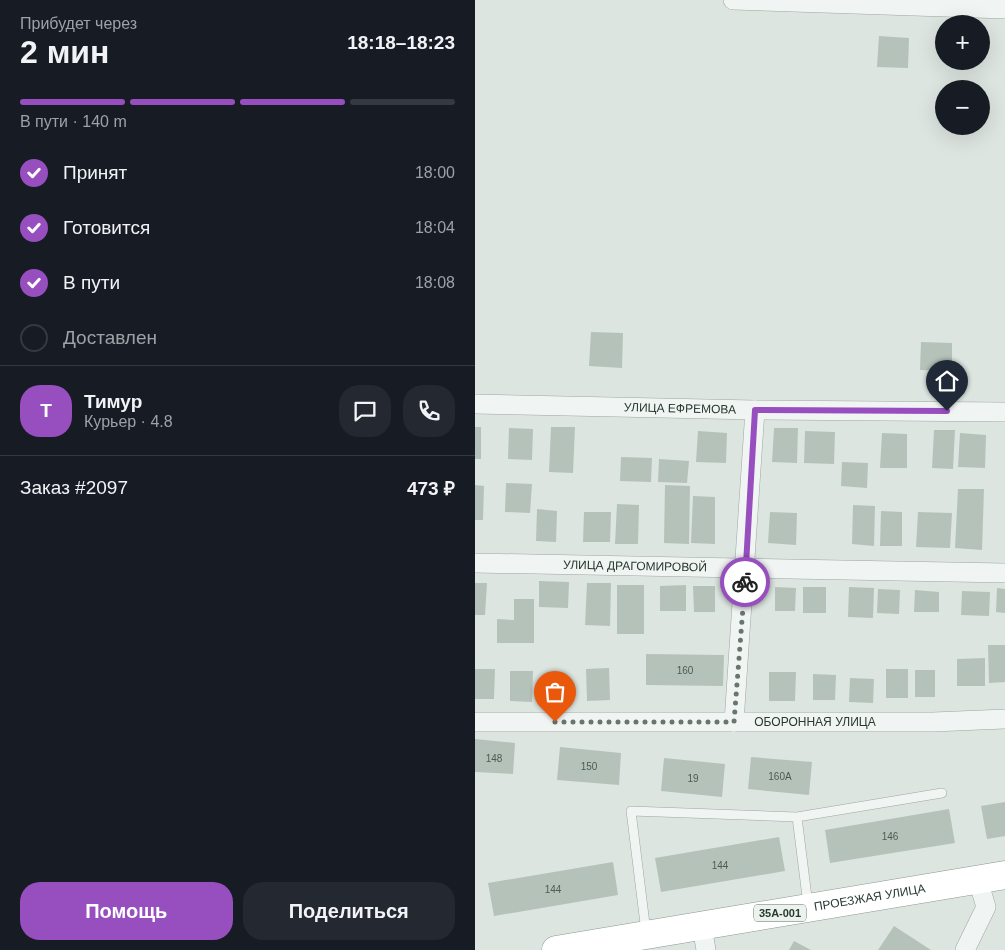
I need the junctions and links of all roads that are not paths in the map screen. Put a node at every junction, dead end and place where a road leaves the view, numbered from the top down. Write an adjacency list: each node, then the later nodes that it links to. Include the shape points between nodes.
1 (733, 0): 2 (street)
2 (1005, 9)
3 (475, 404): 4 (street, УЛИЦА ЕФРЕМОВА)
4 (755, 410): 5 (street, УЛИЦА ЕФРЕМОВА); 7 (street)
5 (1005, 412)
6 (475, 563): 7 (street, УЛИЦА ДРАГОМИРОВОЙ)
7 (745, 569): 8 (street, УЛИЦА ДРАГОМИРОВОЙ); 11 (street)
8 (1005, 573)
9 (1005, 719): 11 (street, ОБОРОННАЯ УЛИЦА)
10 (475, 722): 11 (street, ОБОРОННАЯ УЛИЦА)
11 (734, 722)
12 (942, 793): 13 (lane)
13 (797, 818): 16 (lane); 17 (lane, via 631,810)
14 (1005, 875): 15 (highway, ПРОЕЗЖАЯ УЛИЦА / 35А-001)
15 (978, 880): 16 (highway, ПРОЕЗЖАЯ УЛИЦА / 35А-001); 20 (street, via 986,907)
16 (808, 908): 18 (highway, ПРОЕЗЖАЯ УЛИЦА / 35А-001)
17 (647, 935): 18 (highway, ПРОЕЗЖАЯ УЛИЦА / 35А-001); 19 (highway, ПРОЕЗЖАЯ УЛИЦА / 35А-001)
18 (704, 938)
19 (555, 950)
20 (965, 950)

